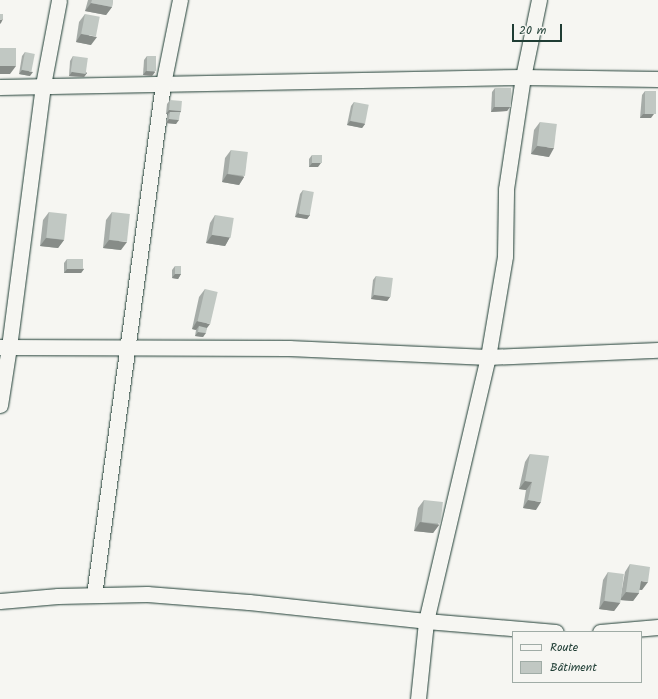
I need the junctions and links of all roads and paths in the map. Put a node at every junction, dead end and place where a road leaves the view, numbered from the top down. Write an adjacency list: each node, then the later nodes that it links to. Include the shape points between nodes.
1 (59, 0): 7 (street)
2 (180, 0): 6 (street)
3 (538, 0): 4 (street)
4 (523, 77): 5 (street); 6 (street); 12 (street, via 506,189 505,256)
5 (658, 79)
6 (163, 84): 7 (street); 10 (street)
7 (43, 85): 8 (street); 9 (street)
8 (0, 87)
9 (5, 347): 10 (street); 13 (street)
10 (127, 348): 12 (street, via 289,348); 14 (street)
11 (658, 350): 12 (street)
12 (488, 357): 16 (street)
13 (0, 405)
14 (94, 595): 15 (street); 16 (street, via 162,595)
15 (0, 601)
16 (426, 621): 18 (street); 20 (street)
17 (658, 627): 19 (street)
18 (544, 631)
19 (612, 631)
20 (418, 699)

